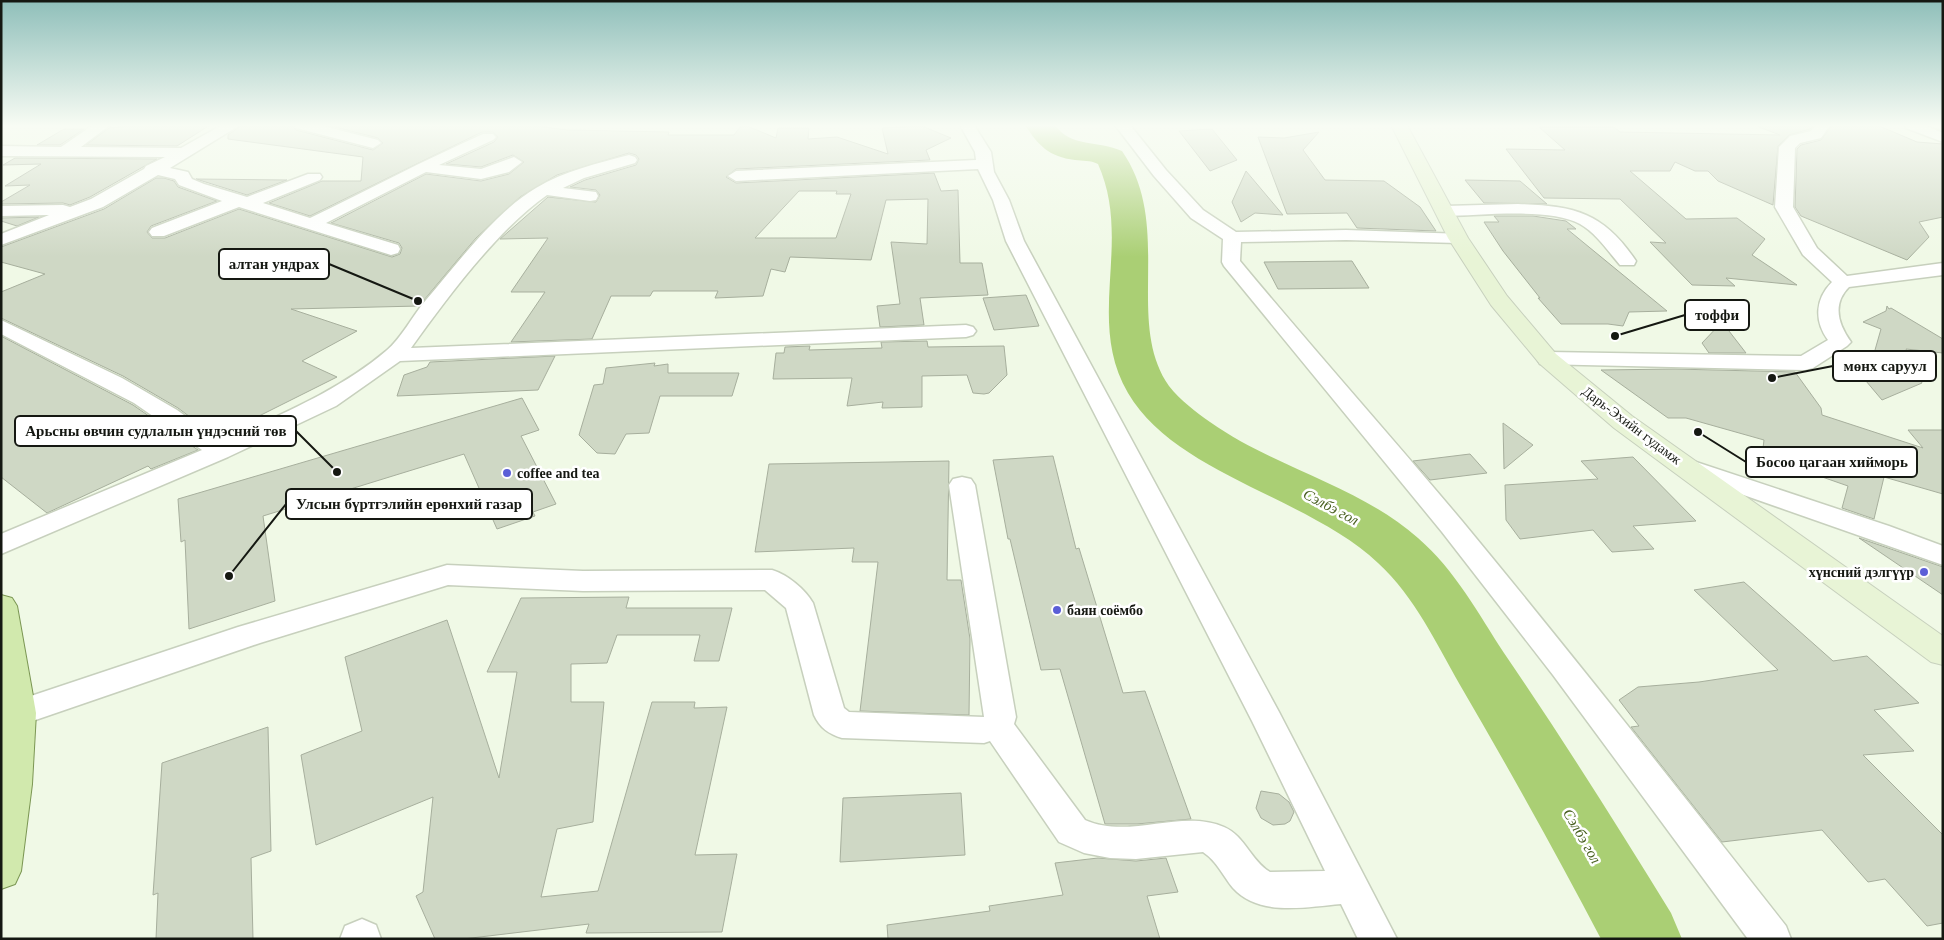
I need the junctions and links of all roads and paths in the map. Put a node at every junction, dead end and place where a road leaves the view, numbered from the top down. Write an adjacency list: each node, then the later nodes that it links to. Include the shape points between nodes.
1 (152, 169): 15 (street, via 182,175 185,182 192,185); 16 (street, via 97,203)
2 (421, 169): 19 (street)
3 (436, 169): 4 (street, via 476,175 489,175)
4 (504, 169)
5 (599, 169): 13 (street)
6 (884, 169): 11 (street)
7 (986, 169): 44 (street, via 1001,200 1015,241 1268,721)
8 (1157, 169): 21 (street, via 1197,214)
9 (1422, 169): 18 (main road, Дарь-Эхийн гудамж)
10 (1786, 169): 27 (street, via 1784,207 1810,251)
11 (736, 176)
12 (314, 177): 15 (street)
13 (544, 190): 14 (street); 32 (street, via 482,246)
14 (590, 196)
15 (245, 201): 19 (street); 20 (street)
16 (78, 210): 17 (street); 23 (street)
17 (1, 211)
18 (1445, 211): 22 (main road, Дарь-Эхийн гудамж); 25 (street, via 1570,212 1598,230)
19 (310, 224): 24 (street)
20 (158, 232)
21 (1232, 237): 22 (street, via 1346,234); 46 (street, via 1231,262 1564,667)
22 (1458, 238): 33 (main road, Дарь-Эхийн гудамж, via 1499,300)
23 (1, 240)
24 (391, 249)
25 (1627, 261)
26 (1943, 269): 27 (street)
27 (1843, 282): 33 (street, via 1832,291 1827,308 1833,334 1840,342 1805,364)
28 (1, 326): 30 (street)
29 (966, 331): 32 (street)
30 (26, 338): 31 (street); 34 (street, via 132,394 184,425)
31 (1, 347)
32 (395, 355): 34 (street, via 328,401)
33 (1548, 359): 35 (main road, Дарь-Эхийн гудамж, via 1623,422)
34 (219, 452): 37 (street)
35 (1687, 466): 38 (street); 40 (main road, Дарь-Эхийн гудамж)
36 (962, 485): 42 (street, via 1000,717)
37 (1, 545)
38 (1943, 556)
39 (2, 609): 41 (main road)
40 (1943, 653)
41 (18, 713): 42 (street, via 249,635 447,575 583,581 772,580 799,603 830,715 842,726 984,730); 43 (main road)
42 (997, 726): 44 (street, via 1072,831 1088,840 1109,843 1203,836 1220,842 1259,887 1273,891)
43 (2, 869)
44 (1351, 886): 45 (street)
45 (1378, 939)
46 (1772, 939)

